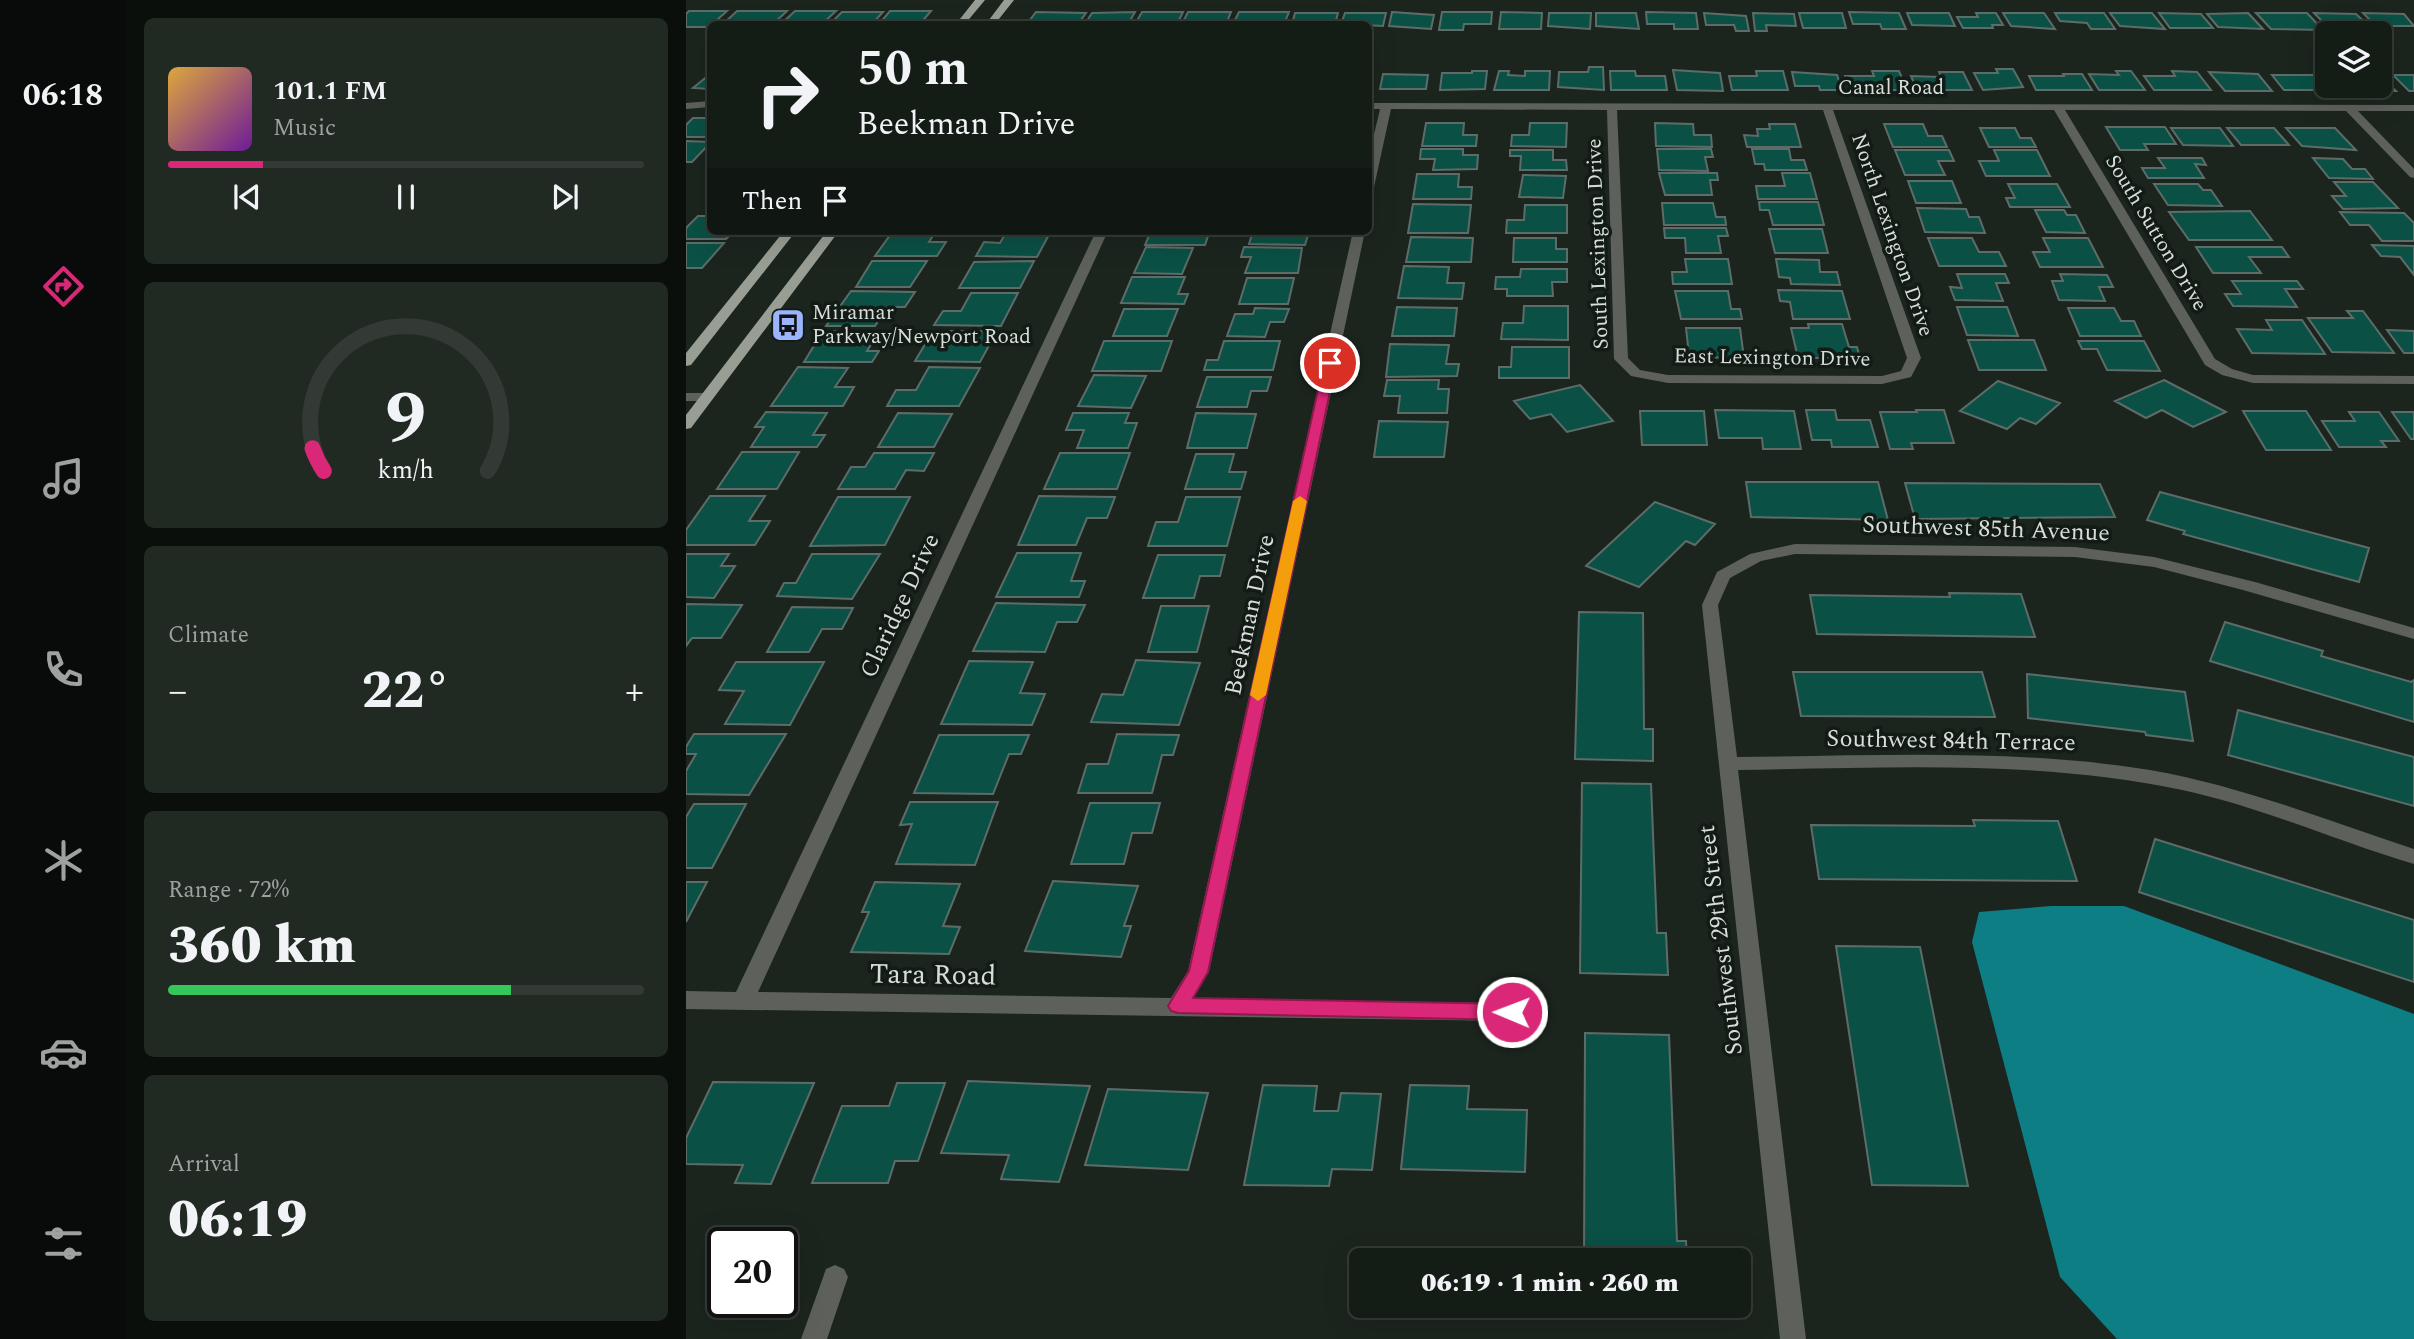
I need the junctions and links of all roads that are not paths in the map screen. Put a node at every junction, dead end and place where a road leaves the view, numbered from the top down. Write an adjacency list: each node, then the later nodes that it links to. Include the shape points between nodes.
1 (981, 0): 3 (main road)
2 (1009, 0): 4 (main road)
3 (963, 21)
4 (992, 21)
5 (707, 104): 6 (street)
6 (686, 106)
7 (1372, 106): 8 (street, Canal Road)
8 (1386, 106): 9 (street, Canal Road); 14 (street)
9 (1612, 106): 10 (street, Canal Road); 21 (street, South Lexington Drive, via 1621,359)
10 (1827, 107): 11 (street, Canal Road); 22 (street, North Lexington Drive, via 1914,358)
11 (2058, 108): 12 (street, Canal Road); 23 (street, South Sutton Drive, via 2210,362 2253,379)
12 (2350, 108): 13 (street, Canal Road); 15 (street)
13 (2414, 108)
14 (1372, 169)
15 (2414, 175)
16 (787, 235): 20 (main road)
17 (829, 235): 25 (main road)
18 (1100, 235): 32 (street, Claridge Drive)
19 (1358, 235): 33 (street, Beekman Drive, via 1198,972)
20 (686, 362)
21 (1636, 373): 22 (street, East Lexington Drive, via 1668,379 1882,380)
22 (1906, 374)
23 (2414, 380)
24 (686, 397): 25 (street)
25 (707, 397): 26 (main road)
26 (686, 425)
27 (1756, 557): 28 (street, Southwest 85th Avenue, via 1794,549 2075,552 2154,562); 29 (street, Southwest 29th Street, via 1723,575 1710,605)
28 (2414, 634)
29 (1727, 764): 30 (street, Southwest 84th Terrace, via 2006,762 2073,766 2153,777 2227,795); 37 (street, Southwest 29th Street)
30 (2414, 857)
31 (686, 1000): 32 (street, Tara Road)
32 (743, 1001): 33 (street, Tara Road)
33 (1178, 1006): 34 (street, Tara Road)
34 (1512, 1012)
35 (835, 1277): 36 (street)
36 (814, 1339)
37 (1793, 1339)

